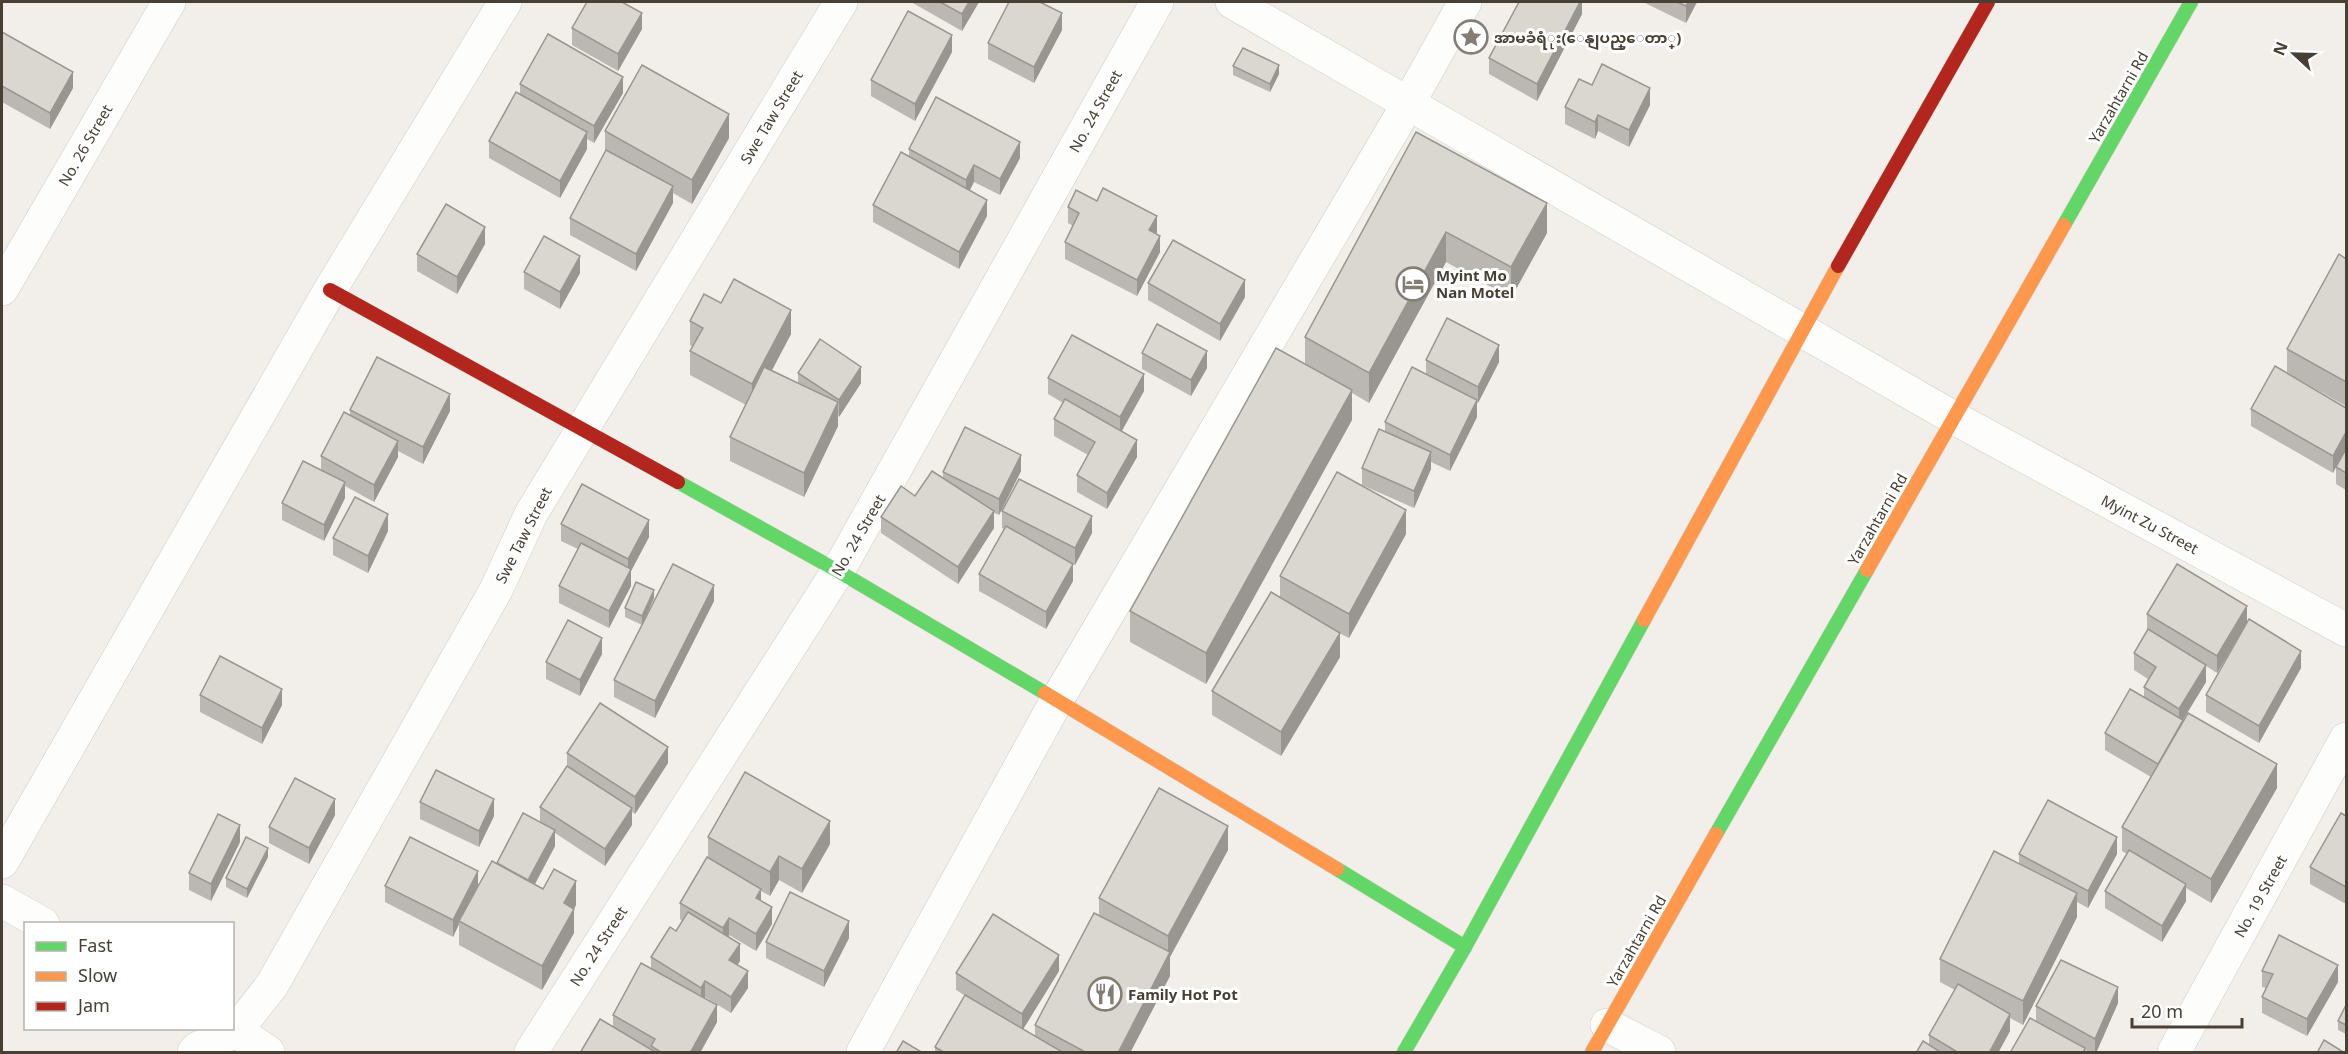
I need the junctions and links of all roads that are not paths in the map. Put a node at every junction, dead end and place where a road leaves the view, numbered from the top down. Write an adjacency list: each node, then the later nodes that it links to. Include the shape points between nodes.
1 (169, 2): 10 (street, No. 26 Street)
2 (505, 2): 11 (street)
3 (841, 2): 14 (street, Swe Taw Street)
4 (1157, 2): 15 (street, No. 24 Street)
5 (1232, 2): 9 (street, Myint Zu Street)
6 (1465, 2): 9 (street)
7 (1988, 2): 12 (main road)
8 (2191, 2): 13 (main road, Yarzahtarni Rd)
9 (1408, 104): 12 (street, Myint Zu Street); 17 (street)
10 (2, 289)
11 (330, 290): 14 (main road); 19 (street)
12 (1802, 330): 13 (street, Myint Zu Street); 22 (main road)
13 (1954, 418): 16 (street, Myint Zu Street); 24 (main road, Yarzahtarni Rd)
14 (582, 429): 15 (main road); 23 (street, Swe Taw Street, via 531,514 496,590 272,986)
15 (838, 571): 17 (main road); 27 (street, No. 24 Street)
16 (2346, 630)
17 (1057, 700): 22 (main road); 28 (street)
18 (2346, 739): 31 (street, No. 19 Street)
19 (2, 862)
20 (2, 901): 21 (street)
21 (39, 922)
22 (1465, 947): 29 (main road)
23 (234, 1030): 25 (street, Swe Taw Street); 26 (street)
24 (1599, 1039): 30 (street)
25 (194, 1053)
26 (268, 1053)
27 (531, 1053)
28 (863, 1053)
29 (1404, 1053)
30 (1659, 1053)
31 (2174, 1053)

